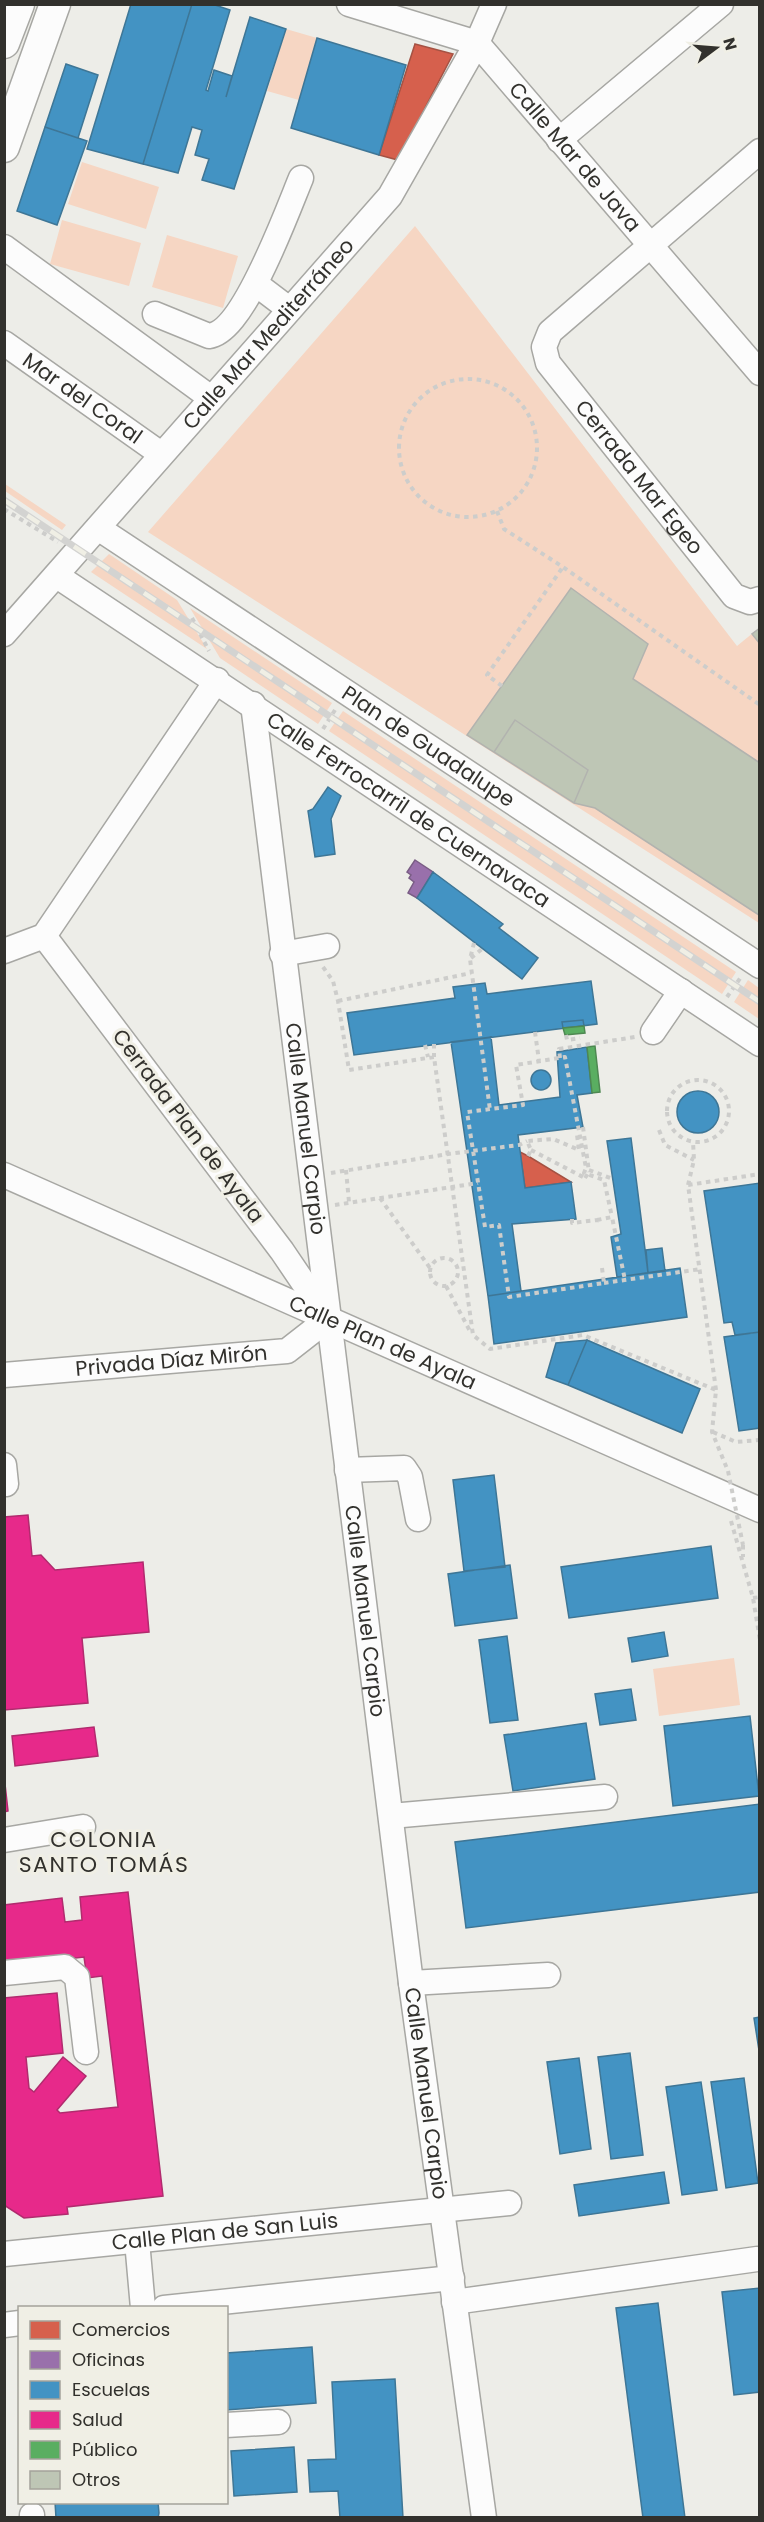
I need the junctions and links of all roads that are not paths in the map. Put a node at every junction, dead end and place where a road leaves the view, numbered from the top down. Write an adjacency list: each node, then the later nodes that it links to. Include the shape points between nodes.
1 (19, 4): 6 (main road)
2 (56, 4): 9 (main road)
3 (349, 4): 7 (street)
4 (494, 4): 7 (street, Calle Mar Mediterráneo)
5 (721, 4): 8 (street)
6 (4, 43)
7 (477, 43): 8 (street, Calle Mar de Java); 15 (street, Calle Mar Mediterráneo, via 390,196)
8 (560, 140): 13 (street, Calle Mar de Java)
9 (4, 147)
10 (759, 151): 13 (street)
11 (301, 178): 14 (street)
12 (4, 247): 19 (street)
13 (651, 247): 18 (street, Calle Mar de Java); 23 (street, Cerrada Mar Egeo, via 550,332 544,347 548,363 734,596 750,602)
14 (256, 284): 15 (street); 16 (street, via 215,335)
15 (289, 309): 19 (street, Calle Mar Mediterráneo)
16 (155, 314)
17 (4, 343): 20 (street, Mar del Coral)
18 (759, 373)
19 (211, 398): 20 (street, Calle Mar Mediterráneo)
20 (161, 454): 21 (street, Calle Mar Mediterráneo)
21 (98, 528): 22 (street, Calle Mar Mediterráneo); 31 (street, Plan de Guadalupe)
22 (57, 576): 24 (street, Calle Mar Mediterráneo); 25 (street, Calle Ferrocarril de Cuernavaca)
23 (759, 599)
24 (4, 634)
25 (217, 680): 26 (street, Calle Ferrocarril de Cuernavaca); 27 (street)
26 (253, 704): 30 (street, Calle Manuel Carpio); 32 (street, Calle Ferrocarril de Cuernavaca)
27 (44, 936): 29 (street); 36 (street, Cerrada Plan de Ayala, via 282,1251)
28 (324, 946): 30 (street)
29 (4, 951)
30 (282, 954): 36 (street, Calle Manuel Carpio)
31 (759, 966)
32 (681, 991): 33 (street); 34 (street, Calle Ferrocarril de Cuernavaca)
33 (646, 1034)
34 (759, 1044)
35 (4, 1175): 36 (street, Calle Plan de Ayala)
36 (328, 1319): 37 (street, Privada Díaz Mirón, via 287,1351); 38 (street, Calle Manuel Carpio); 39 (street, Calle Plan de Ayala, via 726,1483)
37 (4, 1375)
38 (347, 1470): 40 (street, via 404,1468 410,1477); 42 (street, Calle Manuel Carpio)
39 (759, 1510)
40 (418, 1519)
41 (605, 1797): 42 (street)
42 (391, 1816): 47 (street, Calle Manuel Carpio)
43 (83, 1827): 44 (street)
44 (4, 1840)
45 (4, 1973): 48 (street, via 65,1967 71,1970 77,1977)
46 (548, 1975): 47 (street)
47 (411, 1983): 50 (street, Calle Manuel Carpio)
48 (86, 2052)
49 (509, 2203): 50 (street, Calle Plan de San Luis)
50 (444, 2212): 51 (street, Calle Plan de San Luis); 54 (street, Calle Manuel Carpio)
51 (137, 2241): 52 (street, Calle Plan de San Luis); 56 (street)
52 (4, 2254)
53 (757, 2259): 55 (street)
54 (452, 2278): 55 (street, Calle Manuel Carpio); 57 (street)
55 (454, 2302): 60 (street, Calle Manuel Carpio)
56 (142, 2306)
57 (174, 2306)
58 (278, 2422): 59 (street)
59 (228, 2425)
60 (484, 2517)

